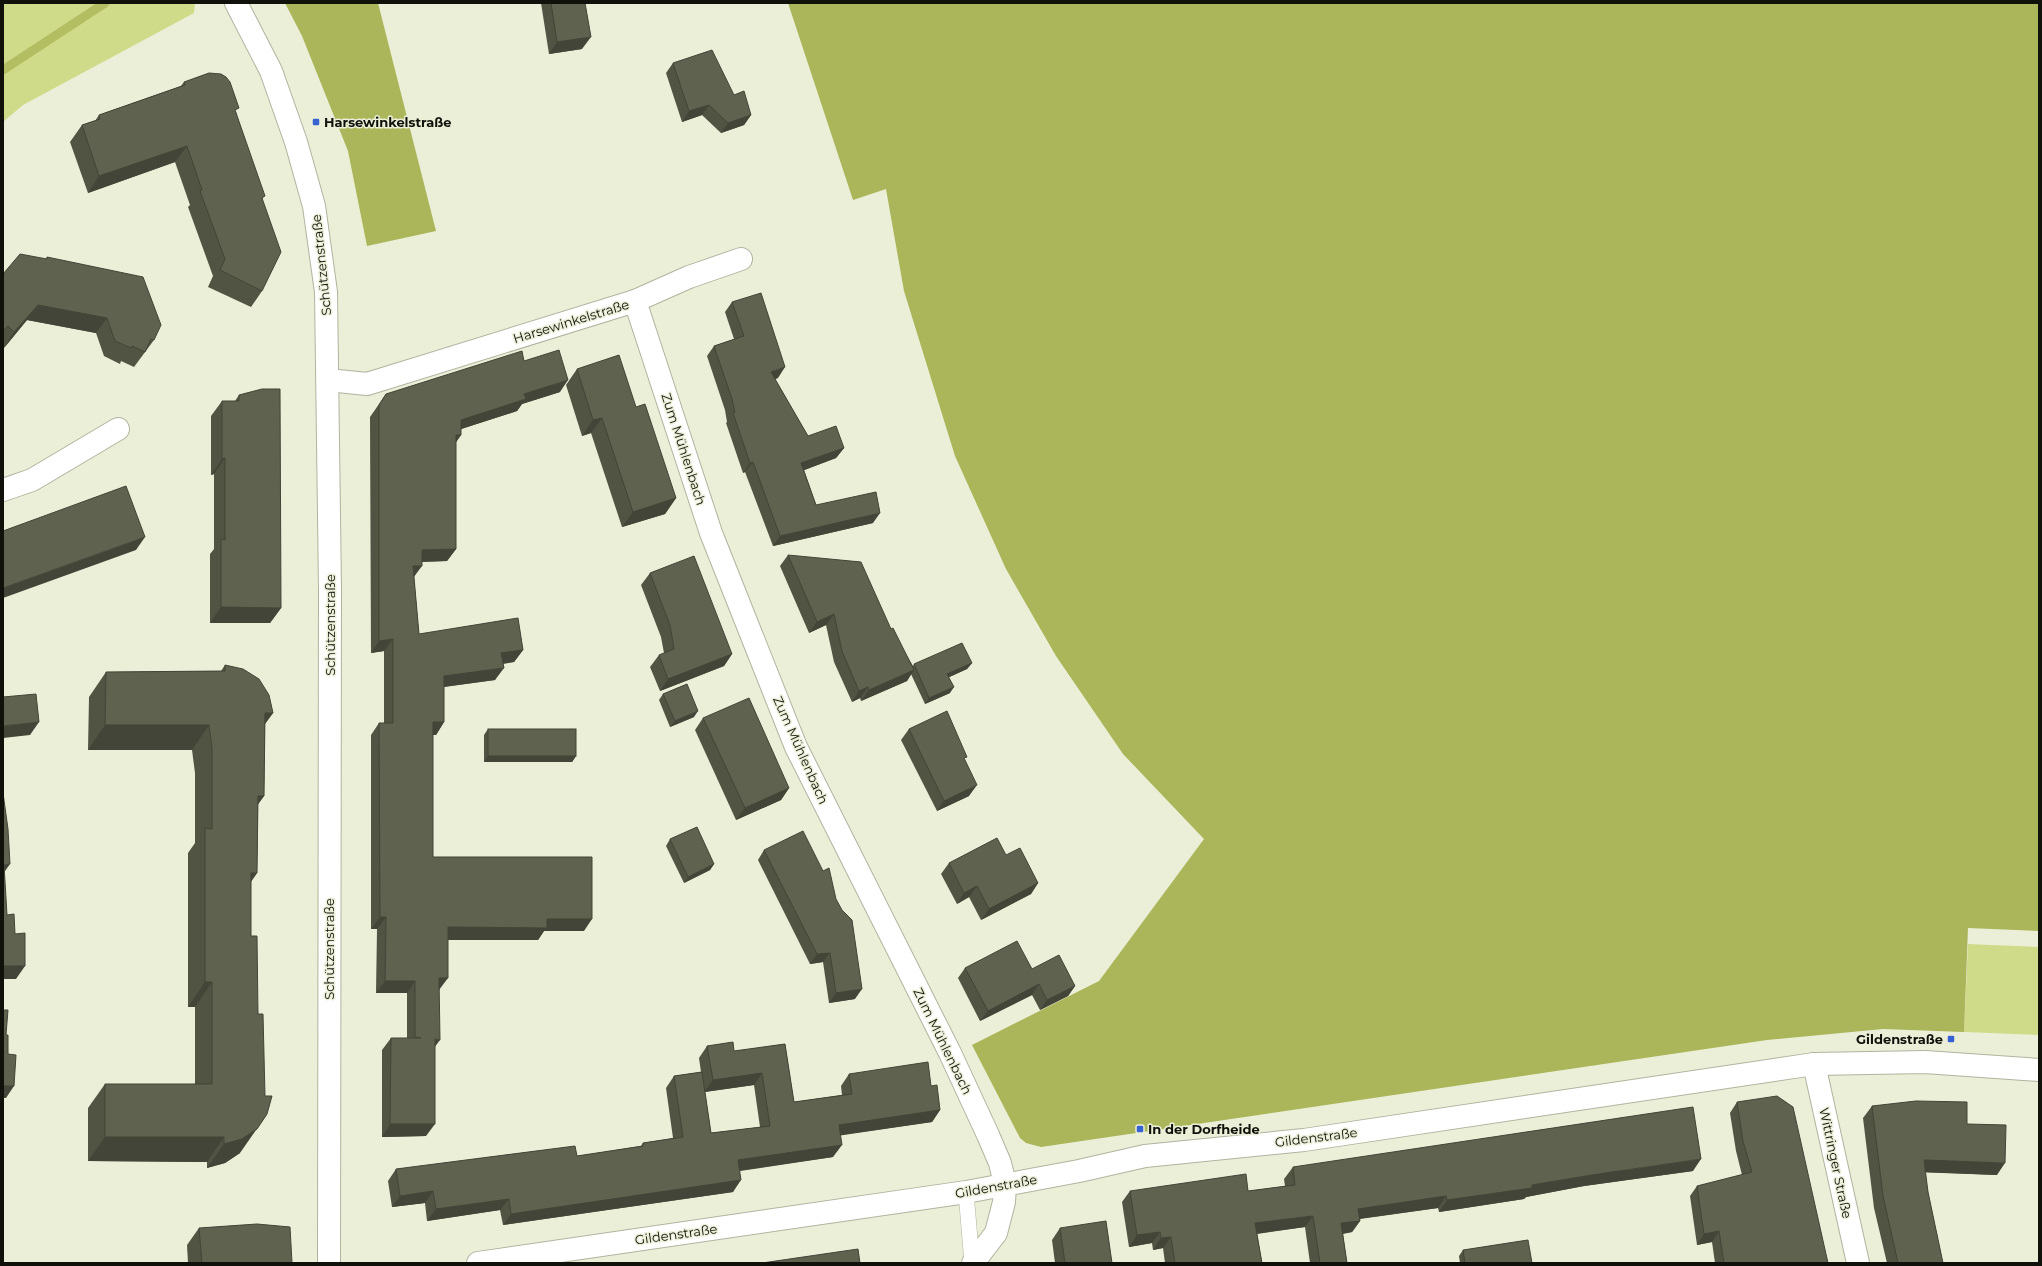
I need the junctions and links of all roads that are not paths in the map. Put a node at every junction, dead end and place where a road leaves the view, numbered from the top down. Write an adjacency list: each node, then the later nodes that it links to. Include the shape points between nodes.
1 (236, 3): 4 (street, Schützenstraße, via 271,71 296,142 314,206 326,292)
2 (740, 260): 3 (street, Harsewinkelstraße, via 689,277)
3 (635, 301): 4 (street, Harsewinkelstraße, via 366,384); 9 (street, Zum Mühlenbach, via 711,532 796,747 950,1053 1000,1163)
4 (328, 380): 11 (street, Schützenstraße)
5 (118, 429): 6 (street, via 32,480)
6 (3, 490)
7 (1814, 1064): 8 (street, Gildenstraße, via 1925,1062); 9 (street, Gildenstraße, via 1304,1140 1145,1156); 14 (street, Wittringer Straße)
8 (2039, 1070)
9 (1005, 1184): 10 (street, Gildenstraße); 13 (street, via 1004,1202 996,1233)
10 (966, 1192): 12 (street, Gildenstraße); 13 (lane)
11 (329, 1263)
12 (478, 1263)
13 (972, 1263)
14 (1858, 1263)

